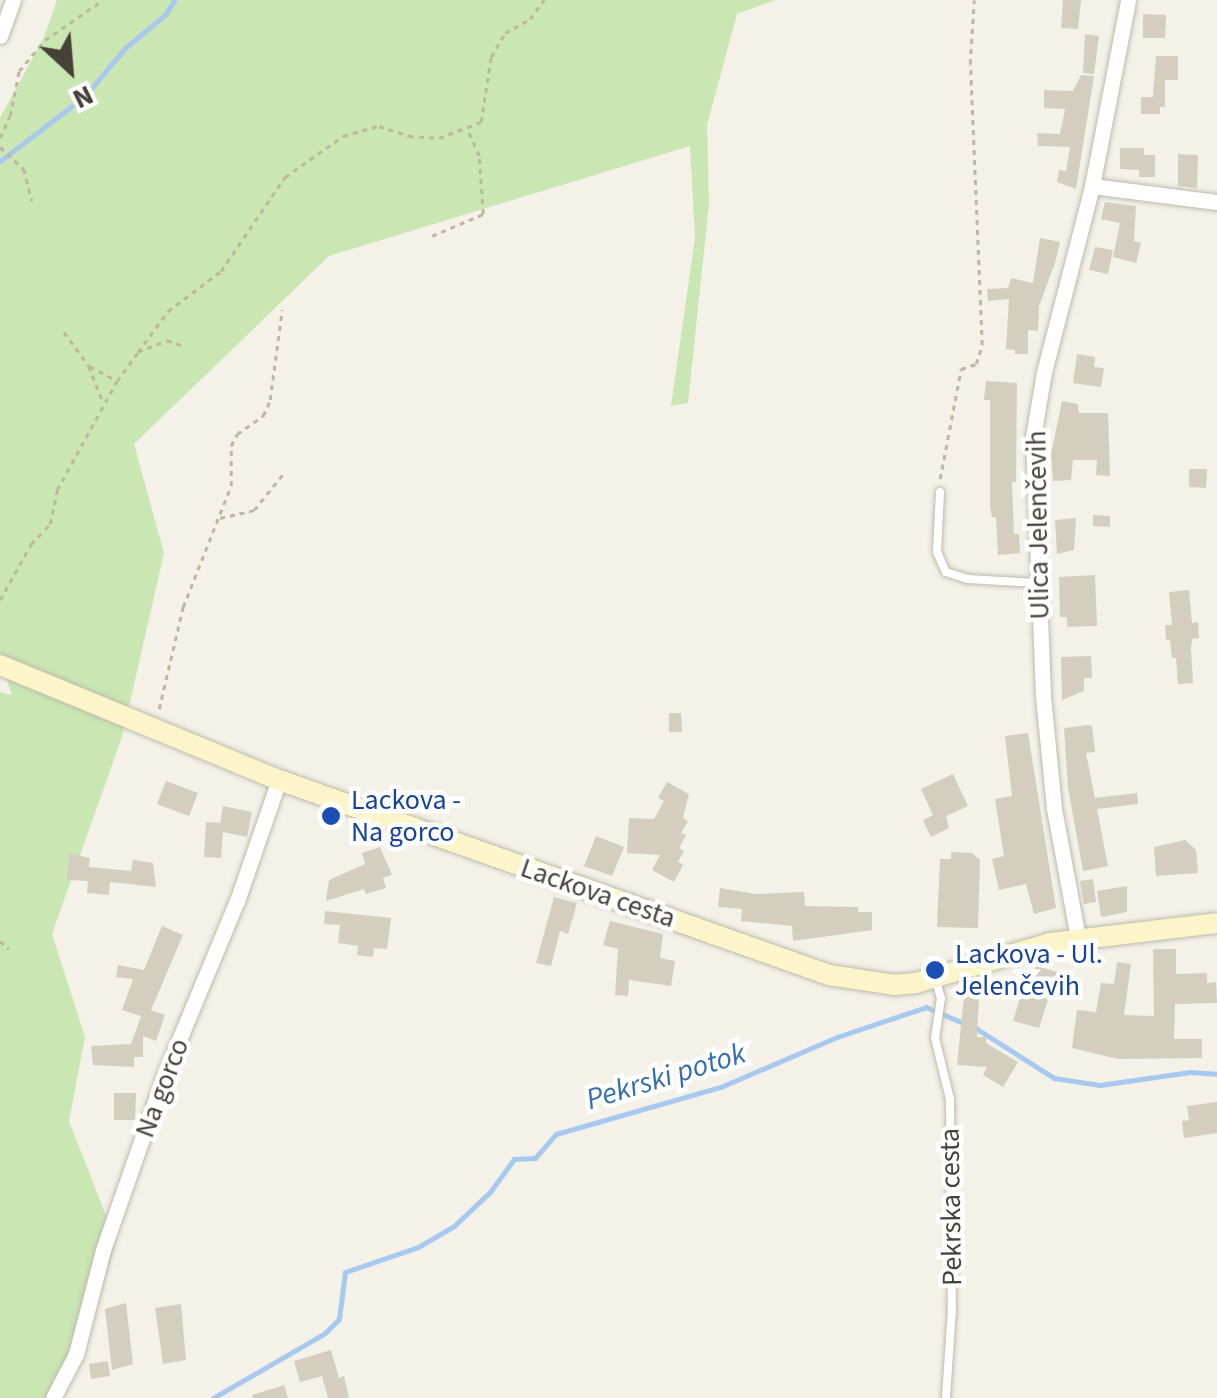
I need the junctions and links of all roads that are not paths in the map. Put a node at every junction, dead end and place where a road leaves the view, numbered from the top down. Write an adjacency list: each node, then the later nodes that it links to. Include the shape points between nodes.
1 (13, 0): 3 (street)
2 (1128, 0): 4 (street, Ulica Jelenčevih)
3 (0, 36)
4 (1092, 186): 5 (street); 7 (street, Ulica Jelenčevih, via 1033,437)
5 (1217, 202)
6 (940, 492): 7 (lane, via 936,552 946,572)
7 (1036, 583): 11 (street, Ulica Jelenčevih, via 1054,808)
8 (0, 665): 9 (street, Lackova cesta)
9 (279, 780): 12 (street, Lackova cesta, via 829,975 894,985); 13 (street, Na gorco, via 164,1076 103,1250 76,1354)
10 (1217, 924): 11 (street, Lackova cesta)
11 (1078, 938): 12 (street, Lackova cesta)
12 (936, 978): 14 (lane, Pekrska cesta, via 941,1006 935,1038 951,1134)
13 (53, 1398)
14 (946, 1398)

